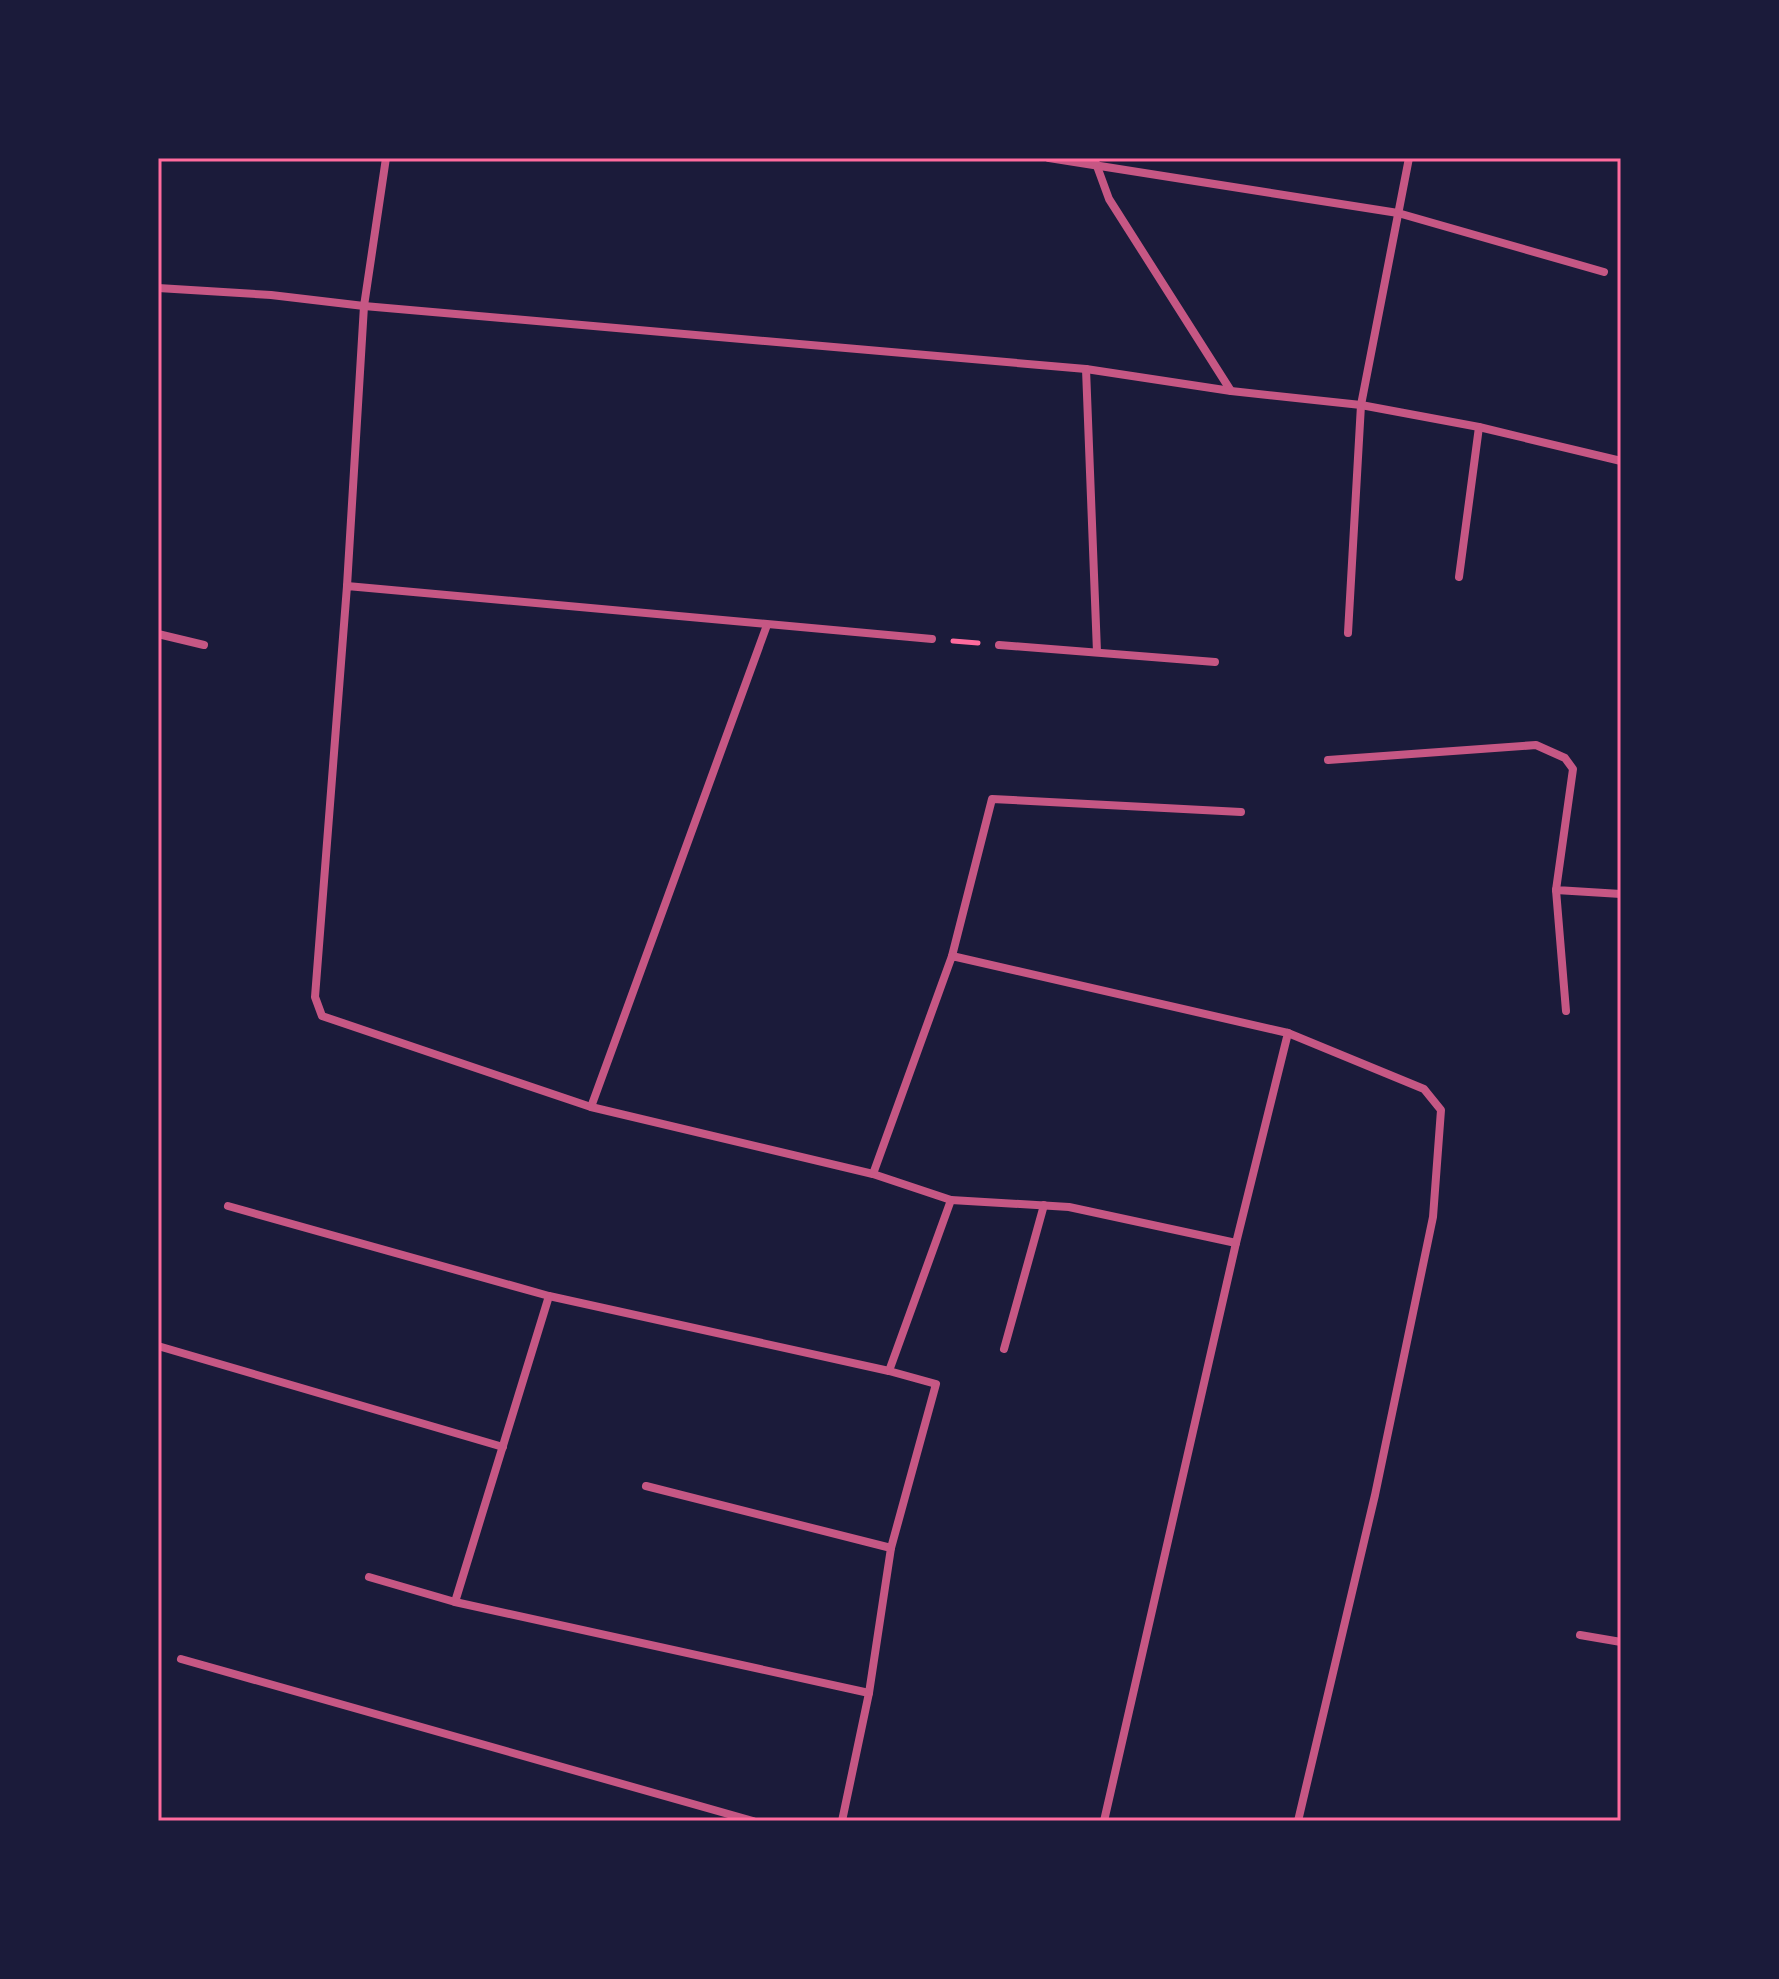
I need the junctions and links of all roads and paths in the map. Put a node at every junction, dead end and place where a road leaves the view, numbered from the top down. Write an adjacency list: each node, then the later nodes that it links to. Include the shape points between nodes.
1 (386, 158): 8 (street)
2 (1049, 158): 4 (street)
3 (1409, 158): 5 (street)
4 (1095, 161): 5 (street); 10 (street, via 1109,199)
5 (1398, 213): 6 (street); 11 (street)
6 (1604, 272)
7 (158, 288): 8 (street)
8 (364, 306): 9 (street); 15 (street)
9 (1086, 369): 10 (street); 22 (street)
10 (1231, 391): 11 (street)
11 (1361, 405): 12 (street); 17 (street)
12 (1479, 427): 13 (street); 14 (street)
13 (1621, 461)
14 (1459, 577)
15 (347, 586): 16 (street); 31 (street, via 315,997 322,1016)
16 (767, 625): 19 (street); 31 (street)
17 (1348, 633)
18 (158, 634): 20 (street)
19 (932, 639): 21 (path)
20 (204, 645)
21 (999, 645): 22 (street)
22 (1097, 652): 23 (street)
23 (1215, 662)
24 (1328, 760): 26 (street, via 1536,745 1565,758 1573,769)
25 (1241, 812): 28 (street, via 992,799)
26 (1556, 890): 27 (street); 29 (street)
27 (1621, 894)
28 (952, 956): 30 (street); 32 (street)
29 (1566, 1011)
30 (1288, 1033): 36 (street); 53 (street, via 1424,1089 1441,1110 1433,1217 1375,1495)
31 (591, 1107): 32 (street)
32 (873, 1174): 33 (street)
33 (951, 1200): 34 (street); 40 (street)
34 (1044, 1205): 36 (street); 39 (street)
35 (228, 1206): 37 (street)
36 (1236, 1243): 52 (street)
37 (549, 1296): 40 (street); 41 (street)
38 (158, 1346): 41 (street)
39 (1004, 1349)
40 (889, 1371): 43 (street, via 936,1384)
41 (503, 1447): 45 (street)
42 (646, 1486): 43 (street)
43 (891, 1548): 49 (street)
44 (369, 1577): 45 (street)
45 (455, 1602): 49 (street)
46 (1580, 1635): 47 (street)
47 (1621, 1642)
48 (181, 1659): 50 (street)
49 (869, 1693): 51 (street)
50 (753, 1821)
51 (842, 1821)
52 (1104, 1821)
53 (1298, 1821)

